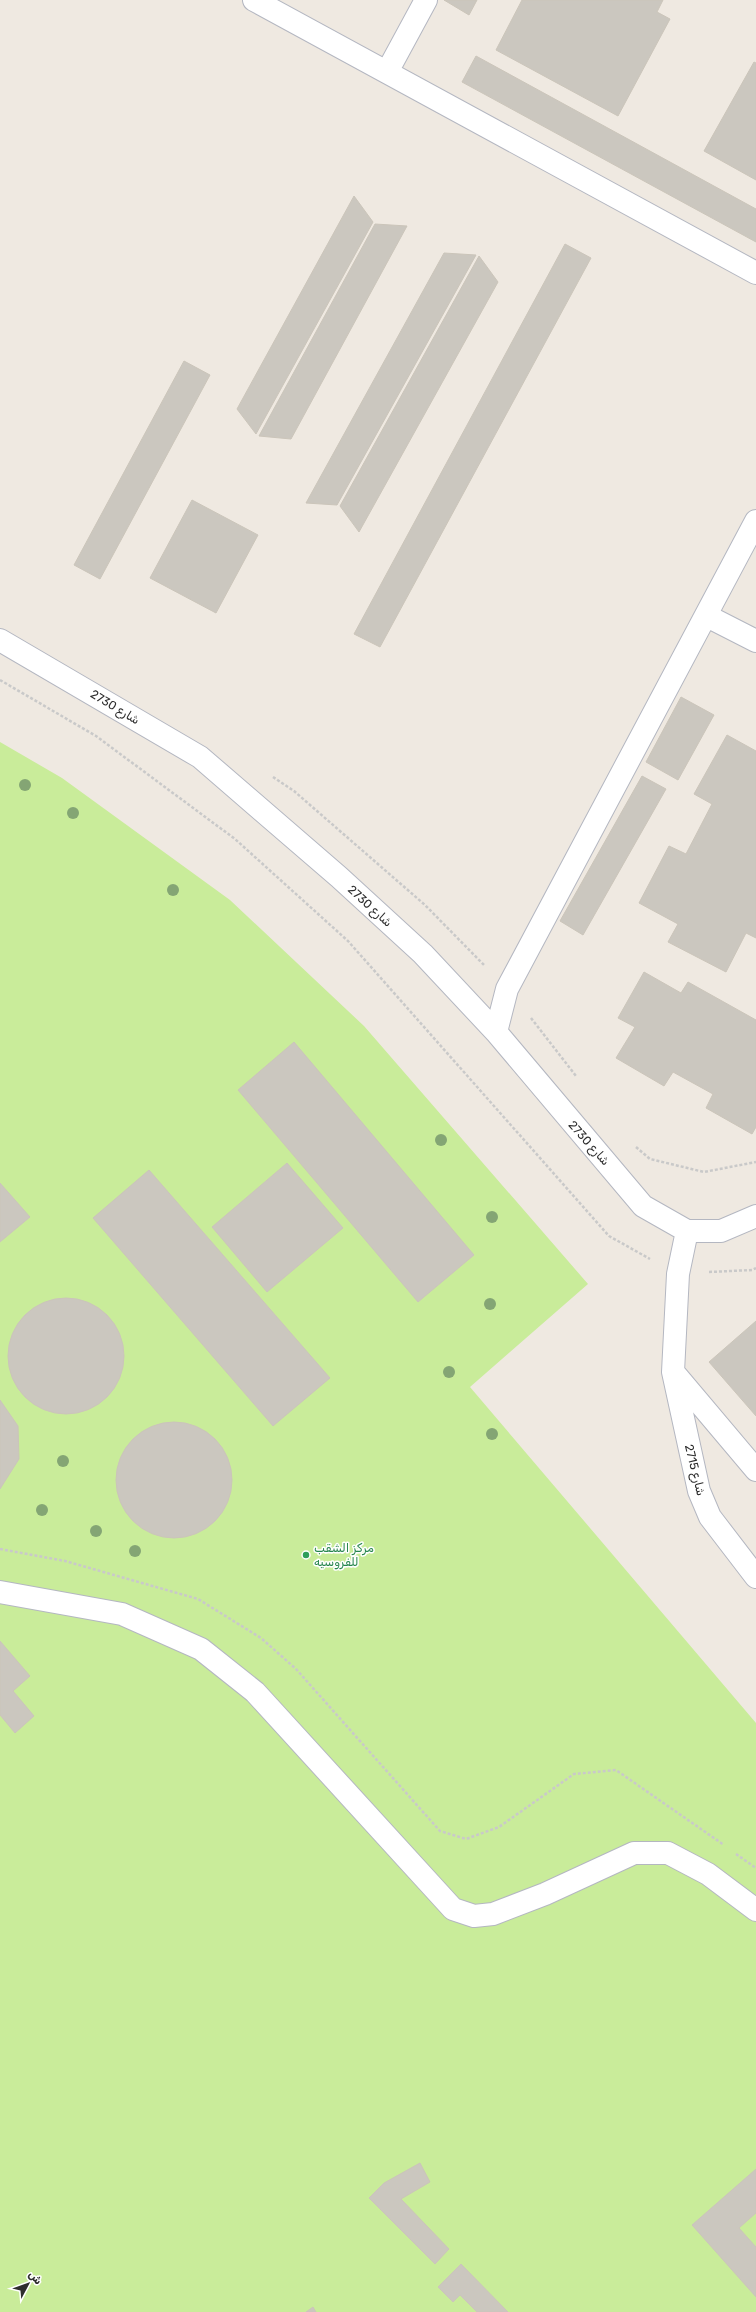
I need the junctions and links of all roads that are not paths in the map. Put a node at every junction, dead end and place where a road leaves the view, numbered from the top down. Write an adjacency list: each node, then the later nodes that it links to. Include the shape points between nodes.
1 (254, 0): 3 (street)
2 (426, 0): 3 (street)
3 (387, 72): 4 (street)
4 (756, 273)
5 (756, 521): 6 (street)
6 (707, 616): 8 (street); 9 (street, via 507,989)
7 (0, 640): 9 (street, شارع 2730, via 200,757 423,954)
8 (756, 641)
9 (496, 1032): 11 (street, شارع 2730, via 643,1206)
10 (756, 1216): 11 (street, via 721,1232)
11 (687, 1231): 12 (street, شارع 2715, via 678,1274)
12 (673, 1372): 13 (street); 14 (street, شارع 2715, via 699,1491 710,1517)
13 (756, 1470)
14 (756, 1577)
15 (0, 1592): 16 (street, via 122,1614 201,1649 255,1692 453,1909 474,1916 493,1914 545,1894 634,1853 668,1853 708,1874)
16 (756, 1910)

